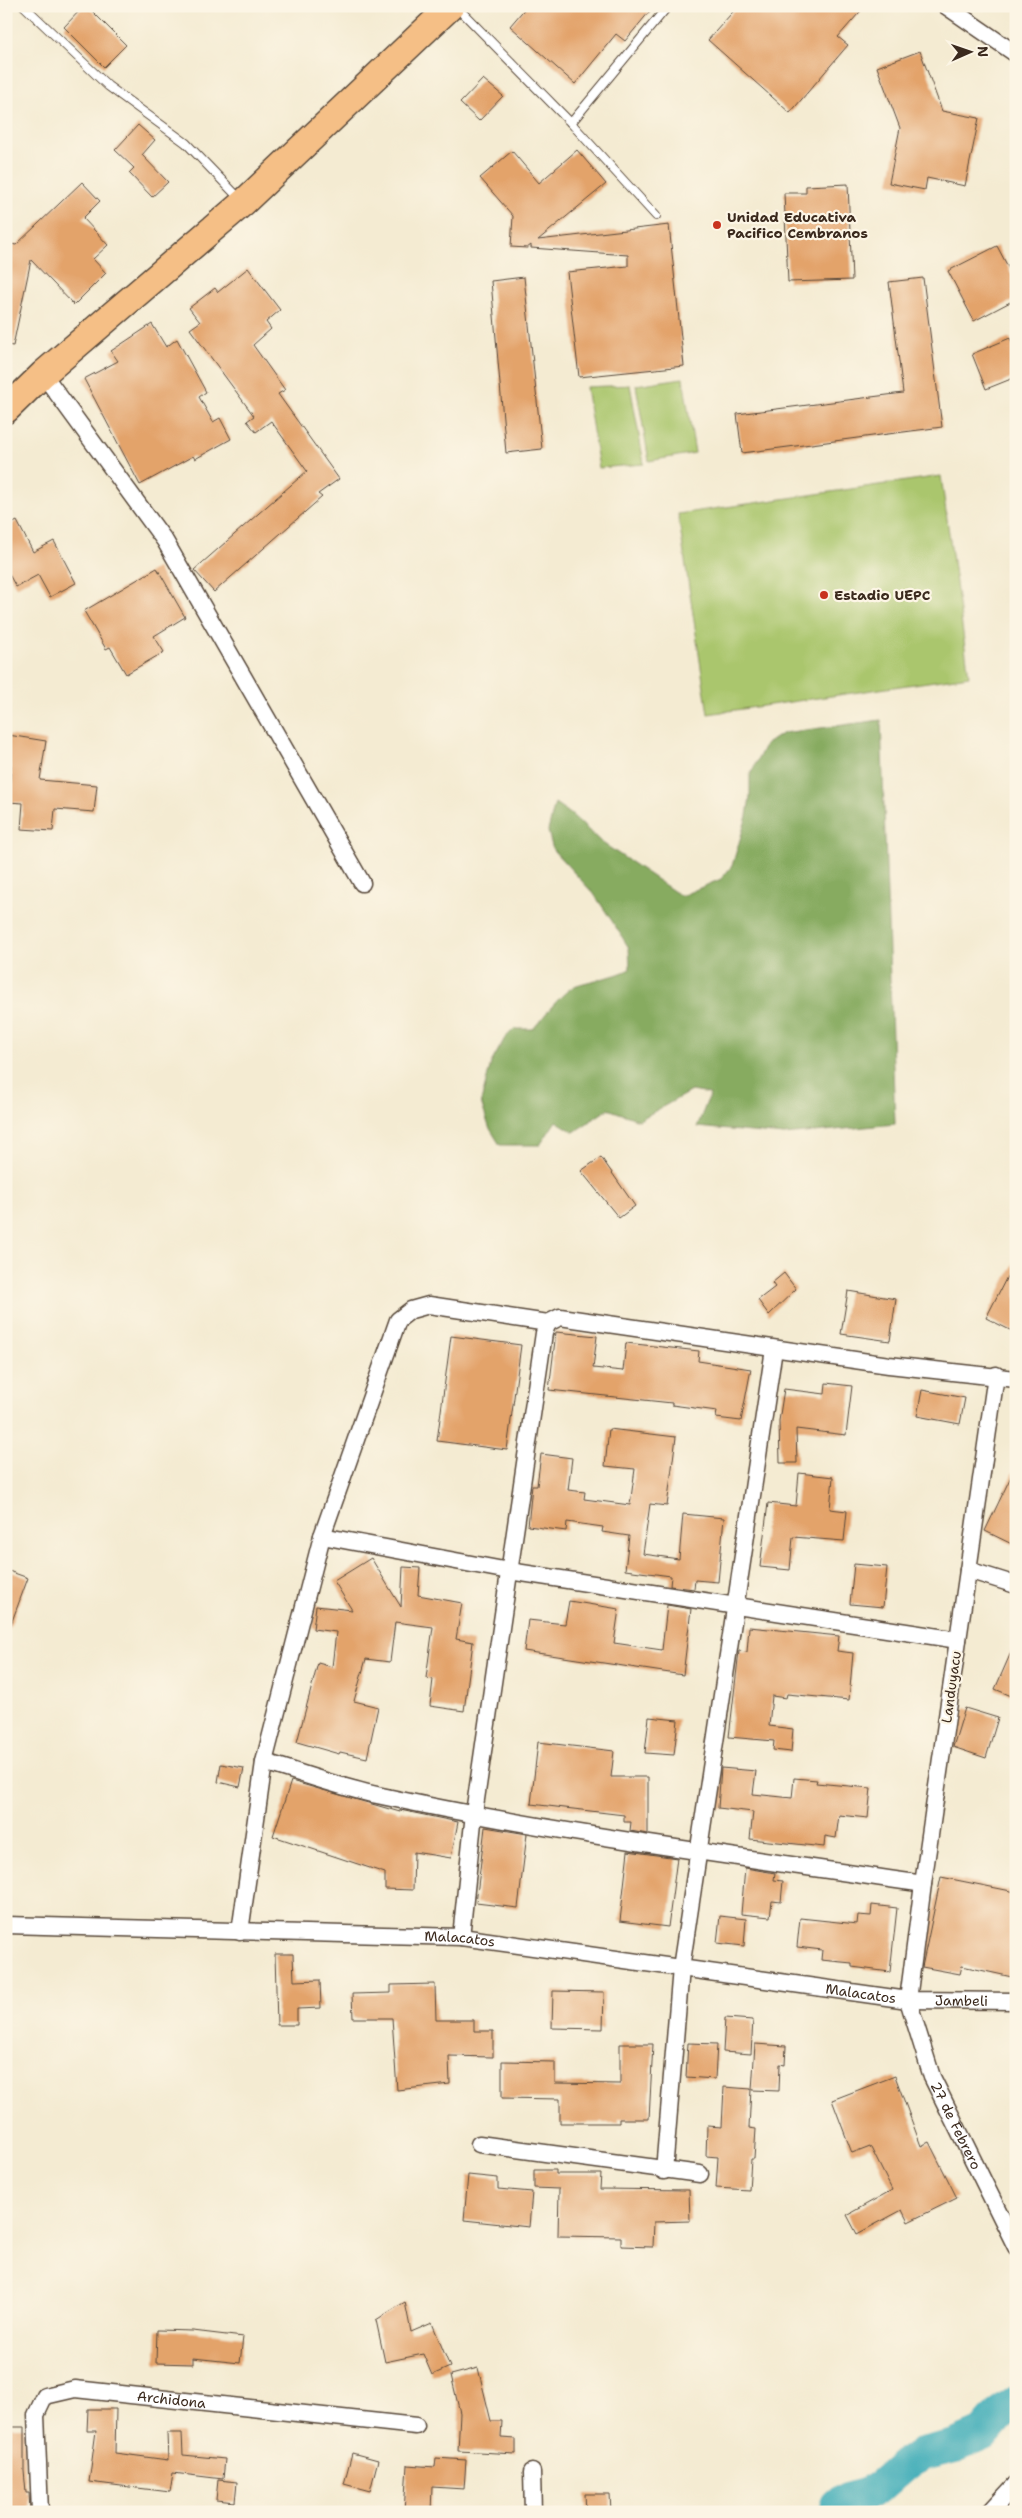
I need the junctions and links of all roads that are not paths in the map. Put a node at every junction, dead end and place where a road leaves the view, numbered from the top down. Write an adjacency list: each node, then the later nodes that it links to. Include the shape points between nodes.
1 (24, 6): 8 (lane, via 108,86 186,143)
2 (451, 6): 8 (highway)
3 (456, 6): 7 (lane)
4 (668, 6): 7 (lane)
5 (946, 6): 6 (street)
6 (1016, 54)
7 (571, 123): 9 (lane)
8 (244, 202): 10 (highway)
9 (656, 216)
10 (43, 374): 11 (highway); 12 (street, via 165,541)
11 (6, 410)
12 (362, 883)
13 (548, 1323): 14 (street, via 560,1317); 17 (street, via 429,1305 411,1310 398,1320); 19 (street)
14 (774, 1349): 15 (street, via 889,1365); 21 (street)
15 (996, 1375): 16 (street); 18 (street, Landuyacu)
16 (1016, 1379)
17 (322, 1536): 19 (street); 23 (street)
18 (968, 1570): 20 (street); 22 (street, Landuyacu)
19 (509, 1571): 21 (street); 24 (street)
20 (1016, 1585)
21 (734, 1606): 22 (street); 25 (street)
22 (958, 1640): 26 (street, Landuyacu)
23 (264, 1762): 24 (street, via 375,1794); 28 (street)
24 (474, 1814): 25 (street); 29 (street)
25 (697, 1850): 26 (street); 30 (street)
26 (923, 1884): 31 (street, Landuyacu)
27 (6, 1925): 28 (street, Malacatos)
28 (240, 1932): 29 (street, Malacatos)
29 (461, 1938): 30 (street, Malacatos)
30 (681, 1968): 31 (street, Malacatos); 34 (street)
31 (908, 2000): 32 (street, Jambeli); 36 (street, 27 de Febrero, via 932,2077)
32 (1016, 2001)
33 (479, 2144): 34 (street)
34 (664, 2171): 35 (street)
35 (700, 2174)
36 (1016, 2247)
37 (416, 2426): 40 (street, Archidona, via 75,2389 45,2396 36,2415)
38 (532, 2472): 41 (street)
39 (1016, 2484): 42 (street)
40 (40, 2512)
41 (532, 2512)
42 (990, 2512)

